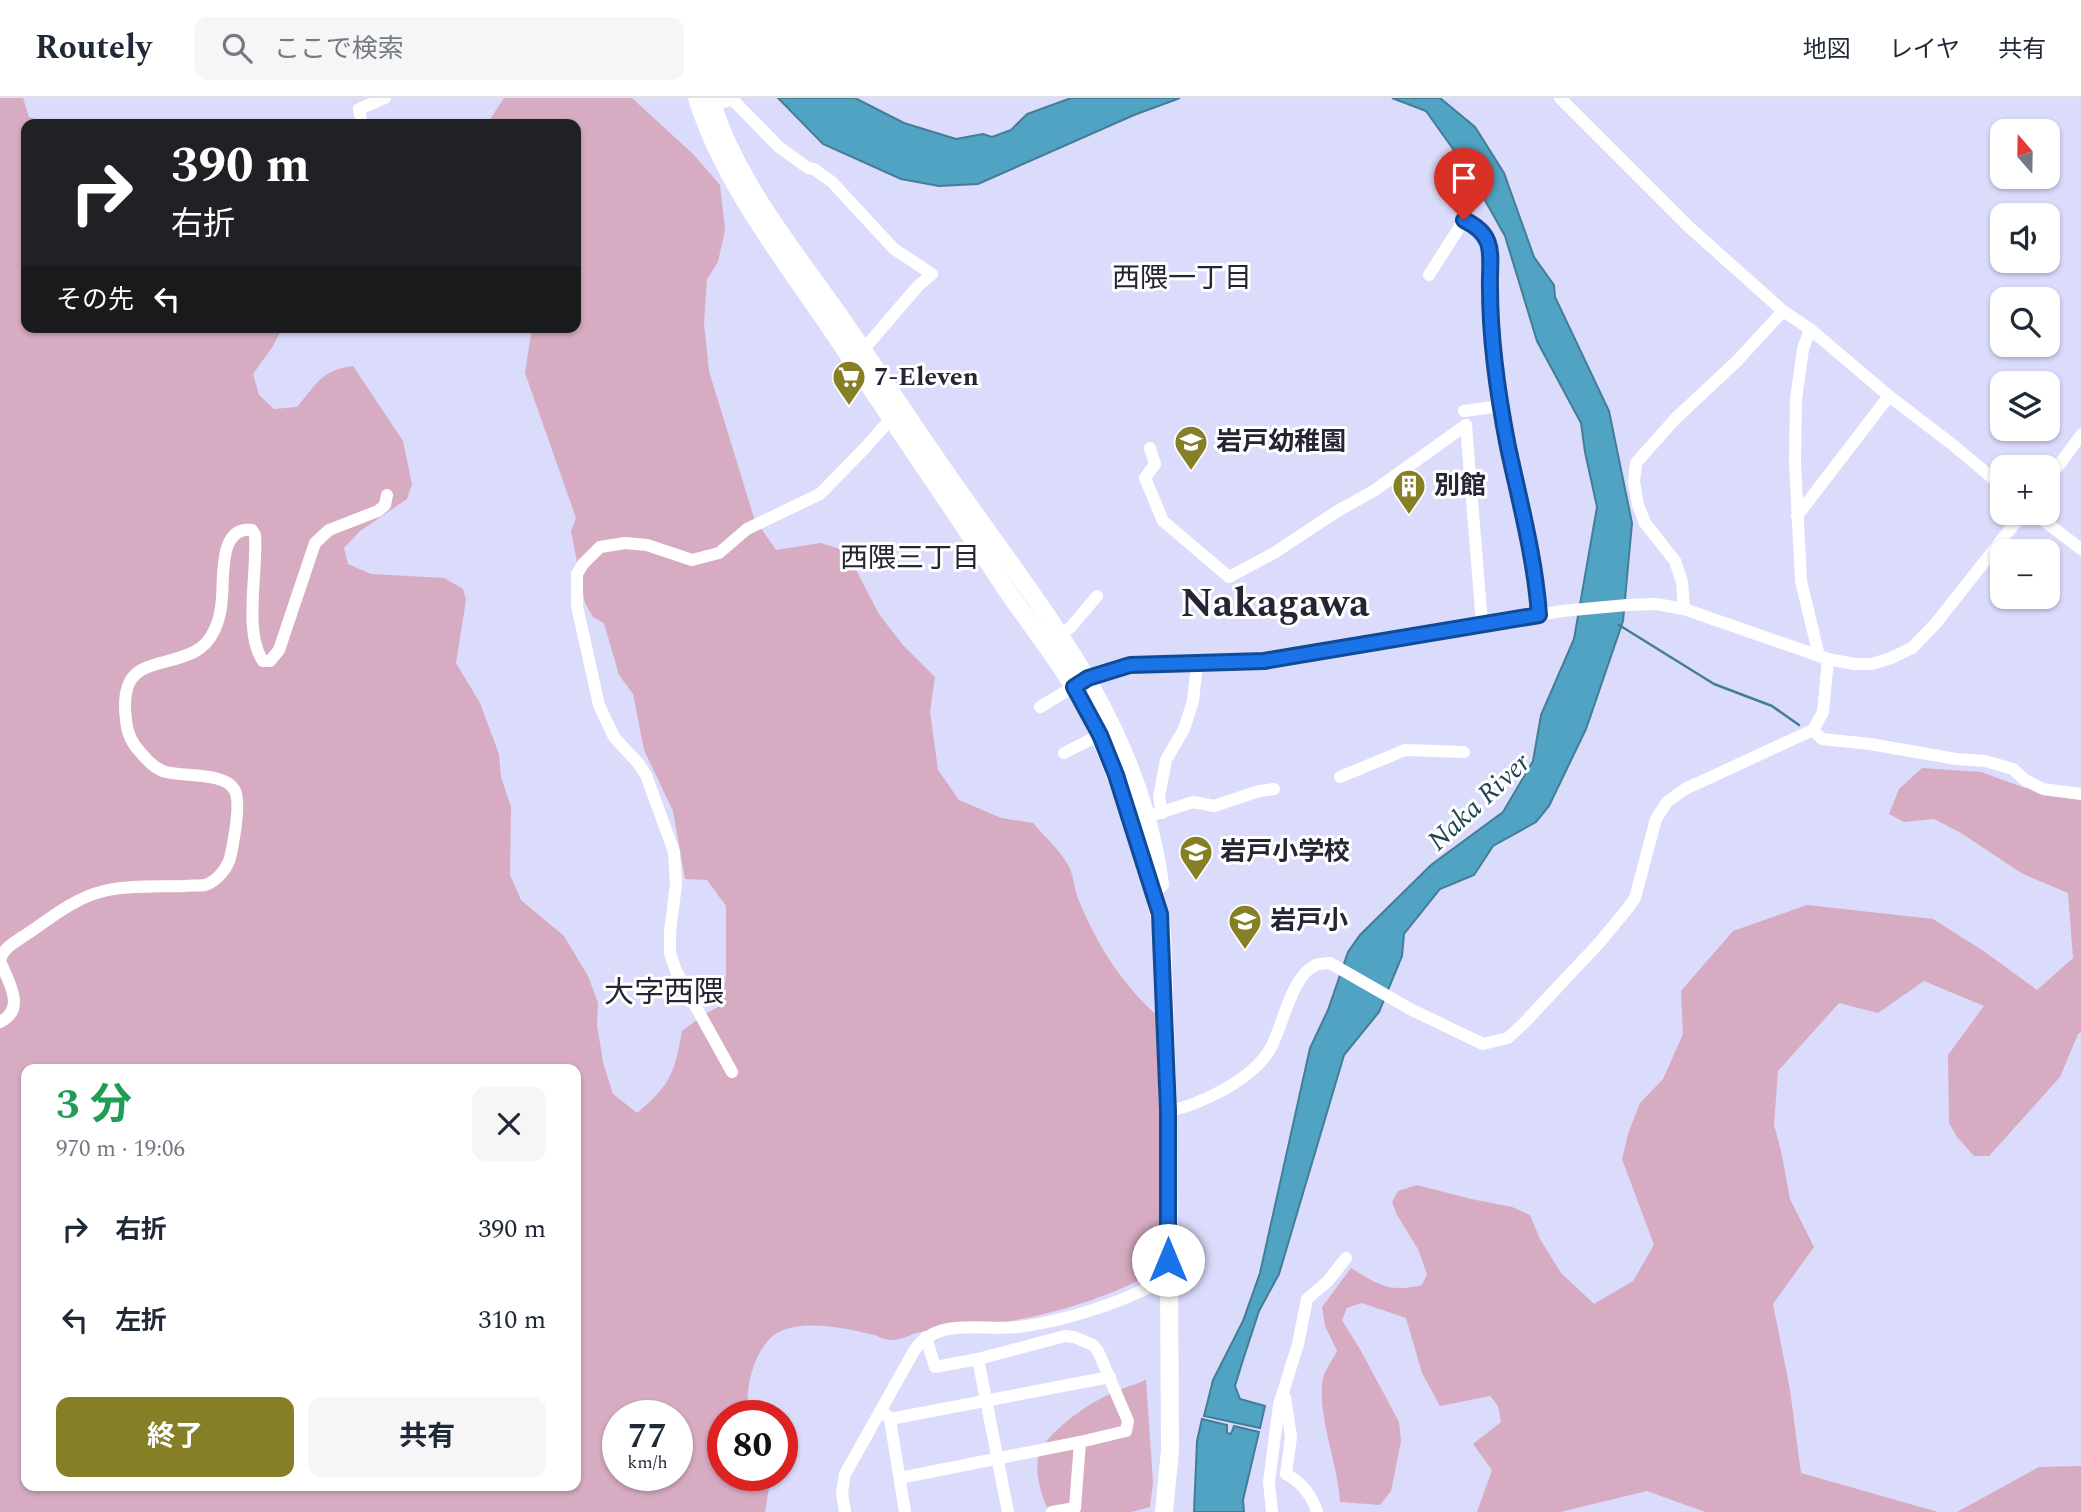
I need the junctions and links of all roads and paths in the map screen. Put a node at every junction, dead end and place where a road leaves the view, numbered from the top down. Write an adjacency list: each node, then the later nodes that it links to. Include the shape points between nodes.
1 (385, 98): 4 (street, via 359,109)
2 (1560, 98): 6 (street, via 1689,227)
3 (707, 101): 8 (highway, via 757,196); 8 (street, via 732,99 779,147 832,182 894,249 932,274); 12 (highway, via 719,152 741,193 850,359)
4 (361, 119)
5 (1429, 275): 10 (street, via 1464,220 1485,233)
6 (1783, 311): 7 (street); 23 (street, via 1636,463 1639,505 1645,523 1675,561)
7 (1810, 329): 9 (street); 18 (street, via 1796,398)
8 (863, 350): 12 (highway)
9 (1889, 396): 16 (street); 18 (street)
10 (1501, 406): 11 (street); 24 (street)
11 (1464, 411)
12 (897, 412): 26 (highway); 29 (highway, via 1011,597); 41 (street, via 820,494 747,528 719,553 692,560 625,543 600,547 578,574 577,606 599,705 614,737 646,775 674,852 670,953)
13 (2081, 435): 15 (street)
14 (1150, 448): 25 (street, via 1155,464 1145,478 1163,521 1229,577 1375,491 1466,425)
15 (2060, 464)
16 (1990, 476)
17 (387, 495): 39 (street, via 378,511 329,530 315,544 279,650 270,661 263,661 258,654 254,638 256,535 245,529 231,538 226,549 221,610 213,634 194,652 146,666 129,684 127,728 148,761 168,773 225,780 235,791 238,800 231,854 221,874 205,885 101,891 59,912 5,949)
18 (1797, 516): 27 (street, via 1801,581)
19 (2014, 525): 27 (street, via 1912,648 1872,664)
20 (2050, 525): 21 (street)
21 (2081, 549)
22 (1097, 596): 26 (street)
23 (1684, 609): 24 (street, via 1627,604); 27 (street)
24 (1539, 615): 25 (street)
25 (1482, 624): 28 (street, via 1264,661)
26 (1060, 635): 29 (highway)
27 (1823, 657): 31 (street, via 1823,712)
28 (1197, 664): 29 (street, via 1130,665); 38 (street, via 1184,729 1166,760 1158,797)
29 (1081, 682): 30 (street); 32 (highway); 38 (highway, via 1131,767)
30 (1040, 707)
31 (1813, 730): 37 (street, via 1822,739 1985,761 2013,769 2043,789); 42 (street, via 1685,789 1668,802 1657,819 1635,898 1600,942 1508,1038 1483,1044 1330,963 1316,965 1303,974 1268,1052 1256,1066 1203,1100)
32 (1100, 735): 34 (street); 38 (highway)
33 (1464, 752): 35 (street, via 1405,750)
34 (1064, 753)
35 (1340, 777)
36 (1274, 789): 38 (street, via 1214,806 1193,802)
37 (2081, 794)
38 (1147, 817): 42 (highway, via 1160,914)
39 (0, 961): 40 (street, via 15,1001)
40 (0, 1022)
41 (732, 1072)
42 (1168, 1111): 44 (highway)
43 (1346, 1258): 48 (street, via 1307,1299)
44 (1169, 1284): 45 (street, via 1153,1285 1071,1317 1019,1327 947,1328); 58 (highway, via 1170,1450)
45 (926, 1337): 46 (street, via 935,1367); 50 (street, via 914,1351)
46 (978, 1359): 47 (street, via 1074,1337 1098,1351); 49 (street)
47 (1110, 1377): 49 (street); 51 (street, via 1128,1421 1126,1431)
48 (1283, 1389): 59 (street, via 1269,1482); 60 (street, via 1291,1437 1286,1474 1314,1500)
49 (986, 1401): 50 (street); 52 (street)
50 (886, 1415): 53 (street); 54 (street, via 845,1474)
51 (1080, 1442): 52 (street); 57 (street, via 1075,1508)
52 (998, 1459): 53 (street); 56 (street)
53 (900, 1478): 55 (street)
54 (845, 1512)
55 (905, 1512)
56 (1008, 1512)
57 (1052, 1512)
58 (1164, 1512)
59 (1272, 1512)
60 (1317, 1512)

